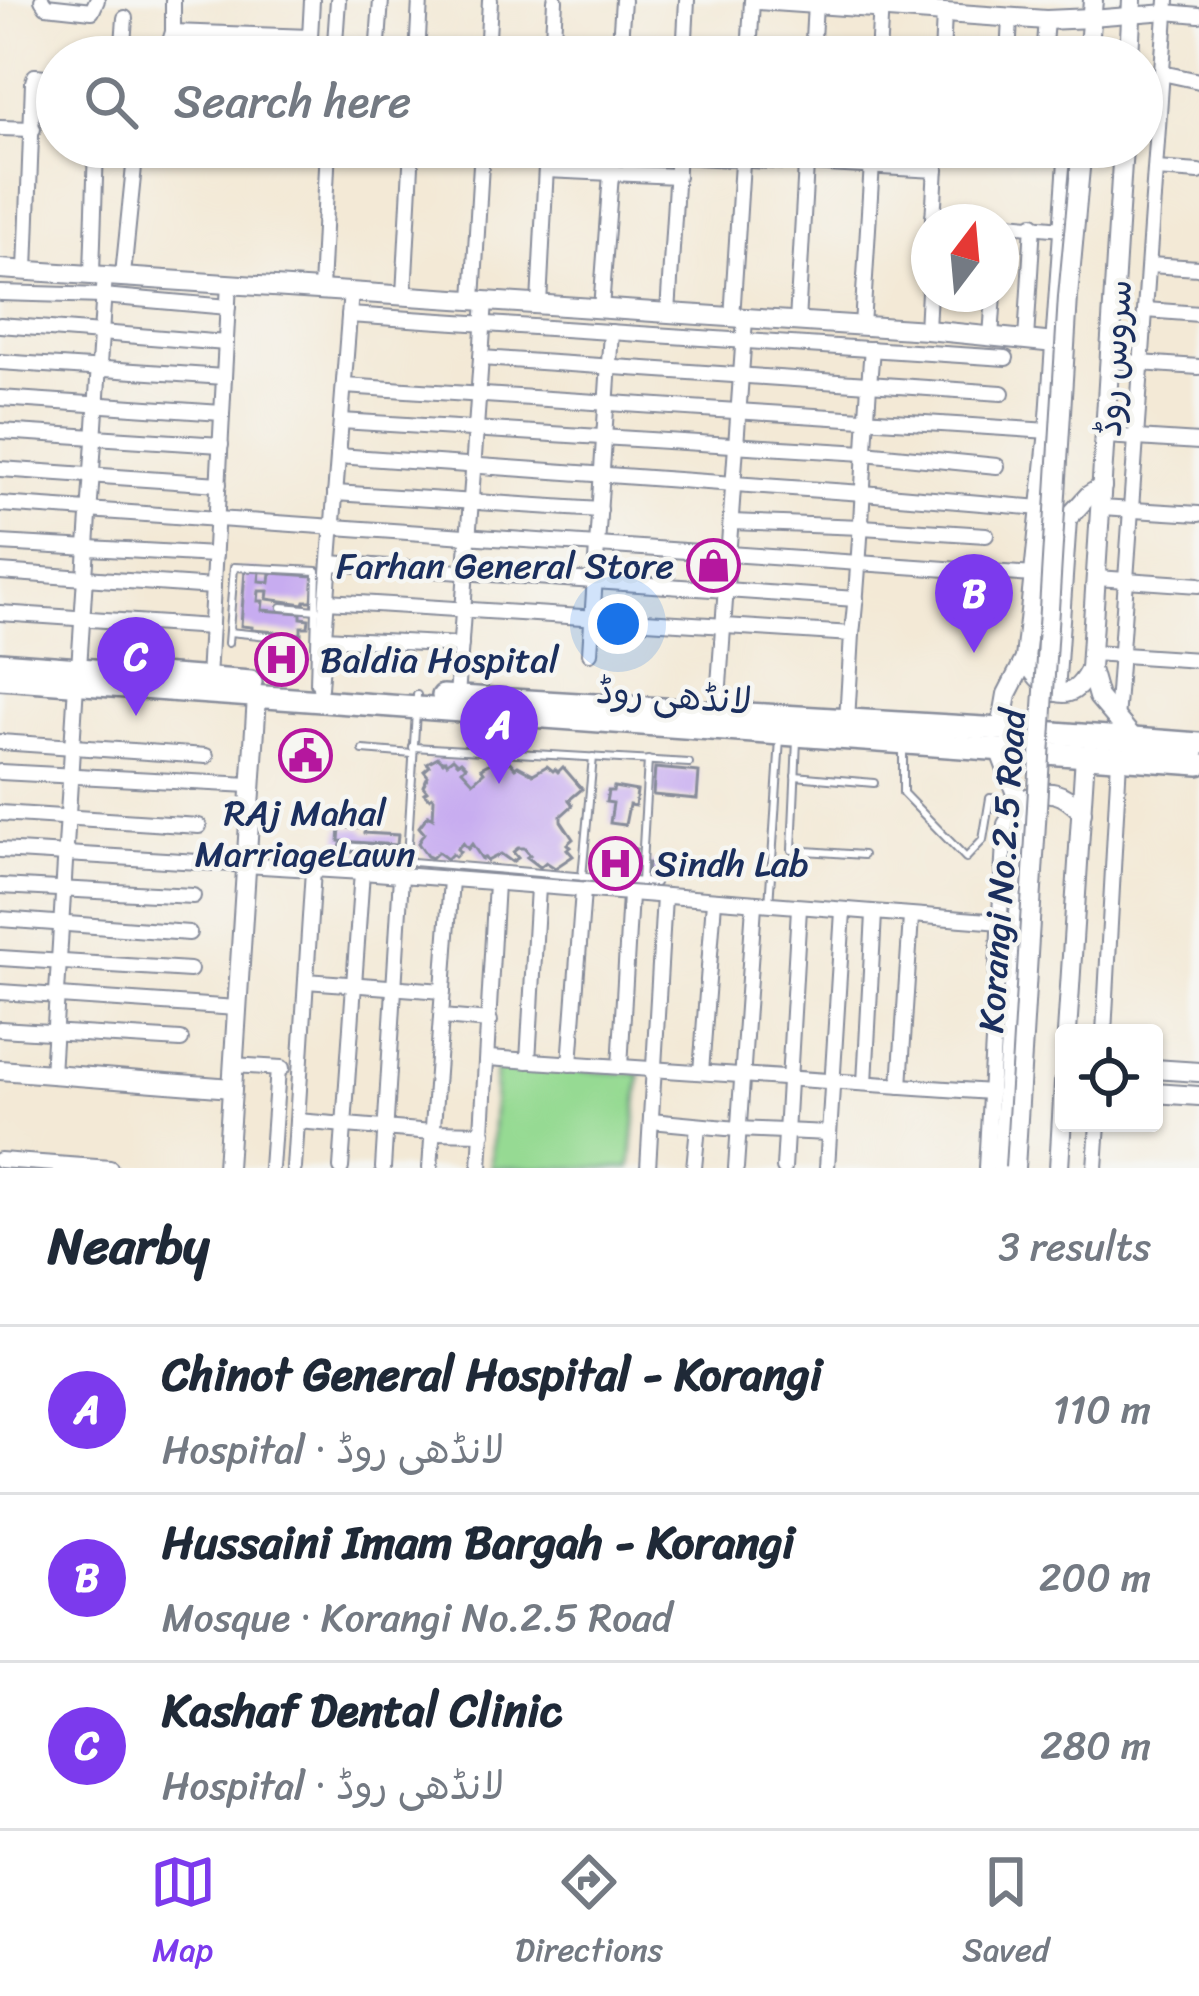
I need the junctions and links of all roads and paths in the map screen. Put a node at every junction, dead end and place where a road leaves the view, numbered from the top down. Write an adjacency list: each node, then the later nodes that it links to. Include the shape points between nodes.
1 (42, 0): 2 (street, via 92,11)
2 (98, 0)
3 (173, 0): 26 (street)
4 (312, 0): 30 (street)
5 (338, 0): 31 (street)
6 (381, 0): 32 (street)
7 (420, 0): 33 (street)
8 (490, 0): 34 (street)
9 (555, 0): 35 (street)
10 (623, 0): 36 (street)
11 (687, 0): 37 (street)
12 (755, 0): 13 (main road); 38 (street)
13 (782, 1): 15 (main road)
14 (841, 3): 15 (main road); 16 (main road)
15 (815, 4): 39 (street)
16 (881, 4): 20 (main road); 40 (street)
17 (1167, 6): 19 (street); 22 (street); 43 (street, سروس روڈ)
18 (971, 7): 20 (main road); 23 (main road)
19 (1132, 7): 21 (street)
20 (932, 8)
21 (1092, 9): 25 (main road)
22 (1199, 14)
23 (1010, 17): 25 (main road); 41 (street)
24 (124, 18): 27 (street)
25 (1046, 20): 42 (street)
26 (173, 32): 28 (street); 29 (street)
27 (123, 36)
28 (172, 36)
29 (283, 36)
30 (310, 36)
31 (335, 36)
32 (378, 36)
33 (418, 36)
34 (488, 36)
35 (553, 36)
36 (620, 36)
37 (685, 36)
38 (751, 36)
39 (813, 36)
40 (879, 36)
41 (1009, 36)
42 (1045, 36)
43 (1163, 60)
44 (1163, 73): 46 (street)
45 (36, 76): 48 (street)
46 (1199, 81)
47 (0, 128): 48 (street)
48 (33, 129): 76 (street)
49 (99, 168): 77 (street)
50 (131, 168): 77 (street)
51 (327, 168): 79 (street)
52 (411, 168): 82 (street)
53 (482, 168): 84 (street)
54 (611, 168): 67 (street)
55 (677, 168): 68 (street)
56 (742, 168): 94 (street)
57 (805, 168): 95 (street)
58 (872, 168): 98 (street)
59 (904, 168): 65 (street)
60 (1068, 168): 72 (main road)
61 (1080, 168): 337 (main road, Korangi No.2.5 Road, bridge)
62 (1122, 168): 110 (main road)
63 (1156, 169): 66 (street); 73 (street, سروس روڈ)
64 (546, 170): 67 (street); 85 (street)
65 (936, 170): 69 (street)
66 (1199, 172)
67 (610, 173): 68 (street); 87 (street)
68 (677, 176): 91 (street)
69 (934, 204)
70 (1019, 223): 71 (street)
71 (1033, 224): 72 (street); 103 (street)
72 (1062, 229): 106 (main road)
73 (1149, 265): 75 (street); 88 (street, سروس روڈ)
74 (0, 268): 76 (main road)
75 (1199, 268)
76 (26, 270): 77 (main road)
77 (107, 274): 78 (main road); 83 (street)
78 (229, 283): 79 (main road); 86 (street)
79 (321, 289): 80 (main road)
80 (351, 291): 82 (main road); 93 (street)
81 (0, 293): 83 (street)
82 (404, 295): 84 (main road)
83 (103, 296): 86 (street); 100 (street)
84 (479, 300): 85 (main road); 96 (street)
85 (539, 304): 87 (main road)
86 (228, 307): 105 (street)
87 (601, 309): 91 (main road)
88 (1146, 310): 92 (street); 112 (street, سروس روڈ)
89 (928, 312): 99 (street)
90 (993, 312): 102 (street)
91 (668, 314): 94 (main road)
92 (1199, 314)
93 (349, 315): 96 (street); 119 (street)
94 (738, 318): 95 (main road); 104 (street)
95 (797, 322): 98 (main road)
96 (483, 324): 101 (street); 108 (street)
97 (0, 325): 100 (street)
98 (862, 326): 99 (main road)
99 (927, 330): 102 (main road)
100 (101, 332): 105 (street); 115 (street)
101 (611, 332): 104 (street); 113 (street)
102 (991, 337): 103 (main road)
103 (1026, 340): 106 (main road)
104 (743, 341): 107 (street); 116 (street)
105 (226, 343): 117 (street)
106 (1055, 344): 131 (main road)
107 (872, 349): 109 (street); 118 (street)
108 (481, 358): 113 (street); 121 (street)
109 (1006, 358)
110 (1110, 361): 112 (street); 132 (main road)
111 (0, 362): 115 (street)
112 (1142, 363): 114 (street); 135 (street, سروس روڈ)
113 (609, 367): 116 (street); 124 (street)
114 (1199, 367)
115 (99, 368): 117 (street); 123 (street)
116 (741, 375): 118 (street); 126 (street)
117 (224, 377): 125 (street)
118 (868, 383): 120 (street); 127 (street)
119 (344, 386): 121 (street); 128 (street)
120 (1002, 393)
121 (478, 395): 124 (street); 129 (street)
122 (0, 398): 123 (street)
123 (96, 404): 125 (street); 133 (street)
124 (607, 404): 126 (street); 134 (street)
125 (222, 412): 137 (street)
126 (738, 412): 127 (street); 138 (street)
127 (865, 420): 131 (street); 139 (street)
128 (341, 421): 129 (street); 140 (street)
129 (476, 430): 134 (street); 141 (street)
130 (0, 431): 133 (street)
131 (1049, 431): 153 (main road)
132 (1106, 436): 135 (street); 150 (main road)
133 (94, 437): 137 (street); 145 (street)
134 (605, 437): 138 (street); 144 (street)
135 (1137, 438): 136 (street); 156 (street, سروس روڈ)
136 (1199, 442)
137 (221, 446): 146 (street)
138 (736, 446): 139 (street); 147 (street)
139 (864, 453): 142 (street); 149 (street)
140 (338, 456): 141 (street); 148 (street)
141 (473, 465): 144 (street); 151 (street)
142 (997, 466)
143 (0, 470): 145 (street)
144 (603, 475): 147 (street); 155 (street)
145 (92, 476): 146 (street); 154 (street)
146 (219, 484): 158 (street)
147 (733, 484): 149 (street); 159 (street)
148 (335, 493): 151 (street); 160 (street)
149 (863, 493): 153 (street); 161 (street)
150 (1102, 498): 156 (street); 175 (main road); 207 (main road, via 1089,495 1067,519)
151 (471, 502): 155 (street); 162 (street)
152 (0, 504): 154 (street)
153 (1041, 508): 173 (main road)
154 (90, 510): 158 (street); 166 (street)
155 (600, 510): 165 (street)
156 (1132, 510): 157 (street); 176 (street, سروس روڈ)
157 (1199, 514)
158 (217, 519): 160 (street); 168 (street)
159 (730, 522): 161 (street); 167 (street)
160 (332, 526): 162 (street); 169 (street)
161 (862, 526): 163 (street); 170 (street)
162 (469, 535): 165 (street); 172 (street)
163 (986, 535)
164 (0, 543): 166 (street)
165 (598, 544): 167 (street); 177 (street)
166 (87, 548): 168 (street); 174 (street)
167 (728, 554): 170 (street); 180 (street)
168 (215, 555): 179 (street)
169 (330, 563): 172 (street); 182 (street)
170 (860, 563): 173 (street); 181 (street)
171 (0, 572): 174 (street)
172 (466, 573): 177 (street); 184 (street)
173 (1034, 574): 198 (main road)
174 (85, 578): 179 (street); 186 (street)
175 (1097, 578): 176 (street); 200 (main road)
176 (1127, 580): 178 (street); 197 (street, سروس روڈ)
177 (595, 582): 180 (street); 187 (street)
178 (1199, 585)
179 (213, 587): 189 (street)
180 (726, 590): 181 (street); 188 (street)
181 (856, 599): 191 (street)
182 (322, 606): 183 (lane); 184 (street); 190 (lane, via 317,571 238,565); 193 (street); 202 (lane)
183 (281, 607)
184 (464, 610): 187 (street); 195 (street)
185 (0, 613): 186 (street)
186 (82, 618): 189 (street); 203 (street)
187 (593, 618): 188 (street); 196 (street)
188 (723, 626): 191 (street); 211 (street)
189 (211, 627): 205 (street)
190 (229, 632): 192 (lane); 194 (lane)
191 (852, 634): 212 (street)
192 (288, 638)
193 (324, 638): 195 (street); 202 (street)
194 (228, 643)
195 (461, 645): 209 (street)
196 (590, 653)
197 (1122, 655): 199 (street); 200 (street); 213 (street, سروس روڈ)
198 (1025, 659): 207 (main road); 215 (main road, via 1007,694)
199 (1199, 660)
200 (1091, 661): 207 (main road, via 1077,690); 213 (main road, via 1098,697)
201 (0, 663): 203 (main road, لانڈھی روڈ)
202 (319, 663): 206 (street)
203 (78, 676): 204 (main road, لانڈھی روڈ); 205 (main road, لانڈھی روڈ); 208 (main road, لانڈھی روڈ); 220 (street)
204 (0, 678)
205 (208, 679): 206 (main road, لانڈھی روڈ)
206 (317, 688): 210 (main road, لانڈھی روڈ)
207 (1055, 692)
208 (257, 697): 210 (main road, لانڈھی روڈ); 234 (main road)
209 (458, 697): 210 (main road, لانڈھی روڈ); 211 (main road, لانڈھی روڈ)
210 (416, 701): 214 (main road, لانڈھی روڈ); 221 (lane)
211 (717, 713): 212 (main road, لانڈھی روڈ)
212 (847, 721): 215 (main road, لانڈھی روڈ)
213 (1116, 721): 216 (main road)
214 (788, 736): 218 (main road, لانڈھی روڈ); 231 (lane); 260 (lane)
215 (1000, 739): 216 (main road, لانڈھی روڈ); 218 (main road, لانڈھی روڈ); 223 (main road, لانڈھی روڈ); 235 (main road)
216 (1134, 739): 219 (main road, لانڈھی روڈ)
217 (0, 742): 220 (street)
218 (903, 743): 235 (lane, via 903,794 966,858 983,840 990,798)
219 (1199, 744)
220 (72, 746): 224 (street); 232 (street)
221 (413, 750): 222 (lane); 225 (lane); 242 (lane)
222 (363, 751)
223 (1085, 755): 226 (main road, لانڈھی روڈ); 236 (main road)
224 (206, 756)
225 (593, 757): 227 (lane); 252 (lane)
226 (1119, 759): 229 (main road, لانڈھی روڈ); 282 (street)
227 (648, 760): 228 (lane); 255 (lane)
228 (689, 763)
229 (1199, 764)
230 (0, 772): 232 (street)
231 (795, 776): 233 (lane); 244 (lane, via 792,850)
232 (70, 777): 234 (street); 238 (street)
233 (874, 783)
234 (250, 785): 245 (main road)
235 (1022, 807): 236 (main road, via 1036,794 1055,792); 266 (street, via 1005,824); 336 (main road)
236 (1082, 812): 281 (main road)
237 (0, 813): 238 (street)
238 (68, 816): 239 (street); 243 (street)
239 (199, 826)
240 (344, 845): 242 (lane)
241 (0, 850): 243 (street)
242 (405, 851): 252 (lane, via 413,862)
243 (66, 855): 245 (street); 256 (street)
244 (863, 855)
245 (245, 866): 246 (street); 278 (main road)
246 (314, 870): 247 (street); 272 (street)
247 (362, 872): 248 (street); 273 (street)
248 (401, 875): 249 (street); 274 (street)
249 (451, 880): 250 (street); 276 (street)
250 (496, 883): 254 (street); 280 (street)
251 (655, 883): 255 (lane)
252 (582, 884): 254 (street); 255 (street); 288 (street)
253 (0, 886): 256 (street)
254 (538, 887): 287 (street)
255 (635, 888): 258 (street); 290 (street)
256 (64, 890): 257 (street); 267 (street)
257 (193, 896)
258 (664, 897): 259 (street); 292 (street)
259 (713, 902): 260 (street); 296 (street)
260 (761, 905): 261 (street); 299 (street)
261 (799, 908): 262 (street); 300 (street)
262 (843, 911): 263 (street); 301 (street)
263 (874, 914): 264 (street); 302 (street)
264 (911, 917): 266 (street); 303 (street)
265 (0, 919): 267 (street)
266 (1000, 922): 305 (street)
267 (62, 924): 268 (street); 270 (street)
268 (188, 933)
269 (0, 958): 270 (street)
270 (59, 962): 271 (street); 277 (street)
271 (190, 970)
272 (306, 982): 273 (street); 294 (street)
273 (352, 985): 274 (street); 310 (street)
274 (393, 989): 276 (street); 312 (street)
275 (0, 992): 277 (street)
276 (443, 992): 279 (street)
277 (57, 996): 278 (street); 284 (street)
278 (237, 1008): 289 (main road)
279 (442, 1017): 280 (street); 314 (street)
280 (490, 1021): 286 (street)
281 (1068, 1024)
282 (1104, 1024)
283 (0, 1029): 284 (street)
284 (54, 1033): 285 (street); 298 (street)
285 (181, 1040)
286 (488, 1058): 287 (street); 315 (street)
287 (528, 1061): 288 (street)
288 (570, 1064): 290 (street)
289 (233, 1065): 291 (street); 304 (main road)
290 (620, 1067): 292 (street)
291 (278, 1068): 294 (street); 324 (street)
292 (654, 1069): 296 (street); 308 (street)
293 (0, 1070): 298 (main road)
294 (301, 1070): 309 (street)
295 (1163, 1070): 297 (main road)
296 (701, 1072): 299 (street)
297 (1199, 1072)
298 (52, 1074): 304 (main road)
299 (741, 1075): 300 (street); 313 (street)
300 (789, 1078): 301 (street); 316 (street)
301 (832, 1081): 302 (street); 319 (street)
302 (865, 1083): 303 (street)
303 (900, 1086): 305 (street)
304 (232, 1088): 323 (main road)
305 (991, 1092): 335 (street)
306 (1163, 1094): 307 (main road)
307 (1199, 1096)
308 (651, 1120): 311 (street); 330 (street)
309 (297, 1121): 310 (street); 325 (street)
310 (344, 1124): 312 (street); 326 (street)
311 (698, 1126): 313 (street); 331 (street)
312 (386, 1128): 314 (street); 327 (street)
313 (737, 1129): 316 (street); 332 (street)
314 (432, 1132): 315 (street); 328 (street)
315 (483, 1132): 329 (street)
316 (787, 1132): 319 (street); 333 (street)
317 (1061, 1132): 338 (main road)
318 (1098, 1132): 339 (street)
319 (829, 1133): 334 (street)
320 (2, 1163): 321 (street)
321 (71, 1167): 322 (street)
322 (110, 1168)
323 (227, 1168)
324 (272, 1168)
325 (294, 1168)
326 (341, 1168)
327 (383, 1168)
328 (430, 1168)
329 (481, 1168)
330 (648, 1168)
331 (694, 1168)
332 (736, 1168)
333 (784, 1168)
334 (826, 1168)
335 (986, 1168)
336 (1001, 1168)
337 (1015, 1168)
338 (1059, 1168)
339 (1095, 1168)

